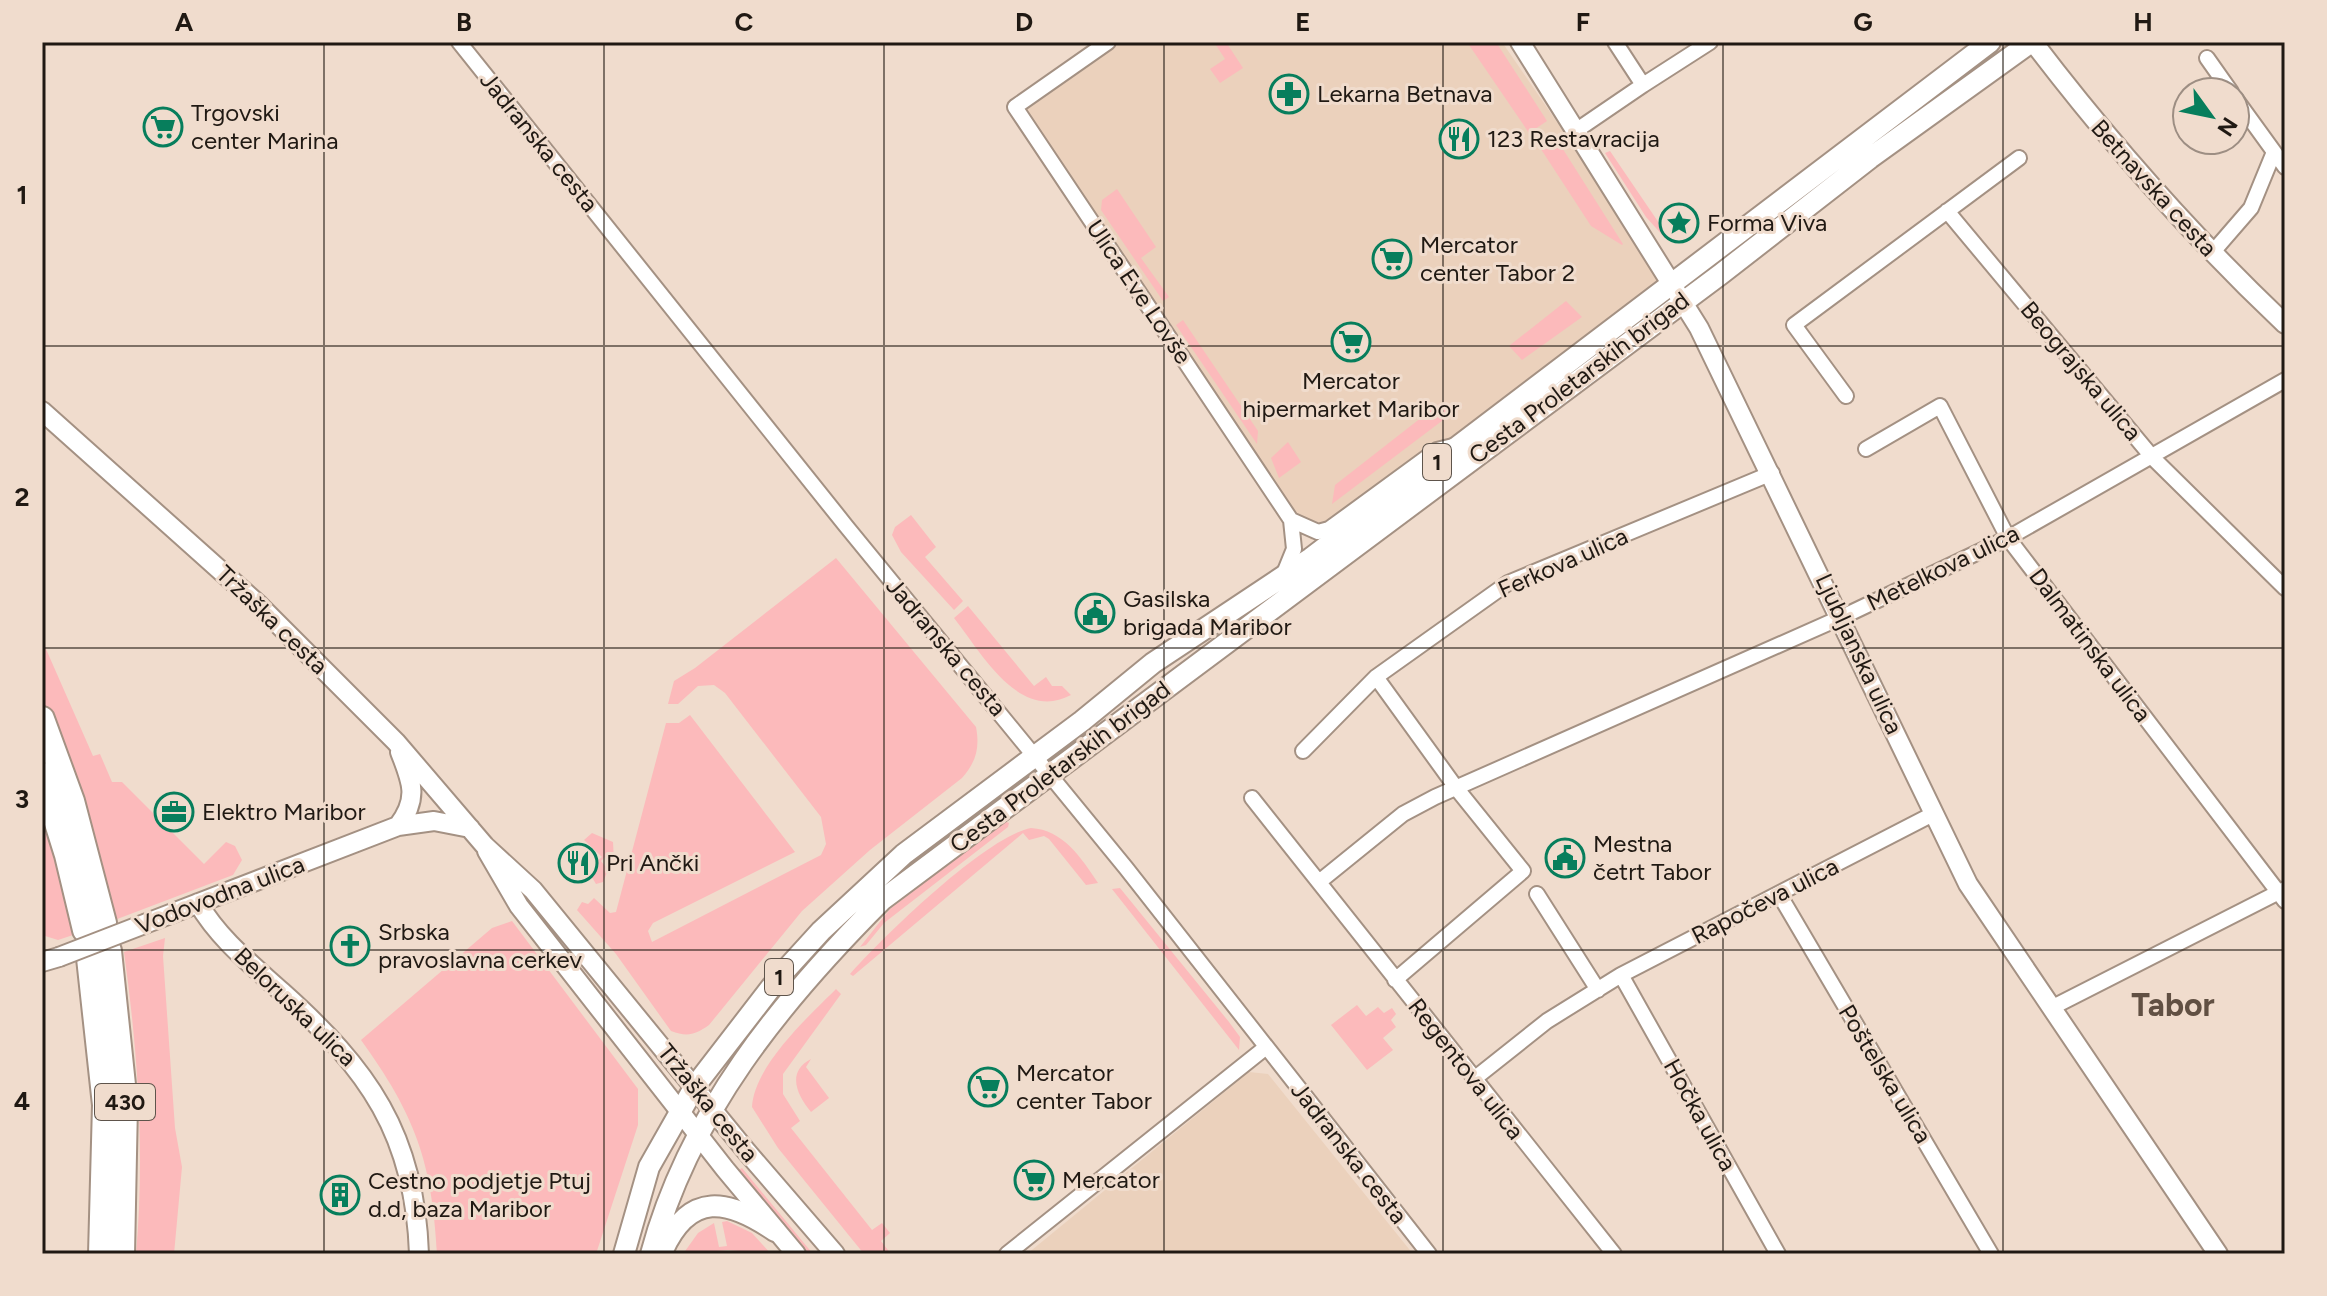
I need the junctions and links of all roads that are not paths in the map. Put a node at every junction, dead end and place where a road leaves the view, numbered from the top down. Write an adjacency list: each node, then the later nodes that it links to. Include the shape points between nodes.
1 (459, 42): 36 (street, Jadranska cesta)
2 (1108, 42): 27 (street, Ulica Eve Lovše, via 1015,107)
3 (1520, 42): 12 (street, Ljubljanska ulica)
4 (1615, 42): 10 (street)
5 (1710, 42): 10 (street)
6 (1990, 42): 18 (main road, Cesta Proletarskih brigad / 1)
7 (2032, 42): 17 (street, Betnavska cesta, via 2089,116); 18 (main road, Cesta Proletarskih brigad / 1)
8 (2207, 58): 9 (street)
9 (2220, 76)
10 (1643, 85): 12 (street)
11 (2251, 120): 13 (street)
12 (1577, 130): 18 (street, Ljubljanska ulica)
13 (2274, 152): 15 (street); 17 (street, via 2251,208)
14 (2019, 158): 16 (street)
15 (2285, 167)
16 (1947, 211): 21 (street, via 1794,325); 25 (street, Beograjska ulica)
17 (2212, 253): 19 (street, Betnavska cesta)
18 (1678, 291): 23 (main road, Cesta Proletarskih brigad / 1); 26 (street, Ljubljanska ulica); 38 (main road, Cesta Proletarskih brigad / 1)
19 (2285, 324)
20 (2285, 380): 25 (street, Metelkova ulica)
21 (1846, 396)
22 (42, 411): 34 (street, Tržaška cesta, via 259,605)
23 (1461, 444): 27 (street, via 1437,450 1329,529 1318,532); 29 (main road, Cesta Proletarskih brigad / 1)
24 (1866, 449): 28 (street, Dalmatinska ulica, via 1940,406)
25 (2153, 458): 28 (street, Metelkova ulica); 30 (street, Beograjska ulica)
26 (1772, 473): 31 (street, Ljubljanska ulica); 32 (street, Ferkova ulica, via 1508,583)
27 (1291, 520): 29 (street, via 1294,549)
28 (2008, 538): 31 (street, Metelkova ulica); 48 (street, Dalmatinska ulica)
29 (1281, 579): 36 (main road, Cesta Proletarskih brigad / 1, via 1153,663)
30 (2285, 588)
31 (1842, 617): 39 (street, Metelkova ulica); 41 (street, Ljubljanska ulica)
32 (1376, 677): 35 (street, Ferkova ulica); 39 (street)
33 (42, 719): 37 (highway, via 72,801 94,927)
34 (396, 742): 42 (street, via 414,795); 43 (street, Tržaška cesta)
35 (1303, 751)
36 (1035, 756): 38 (street, Jadranska cesta); 57 (main road, Cesta Proletarskih brigad / 1, via 904,854 821,931)
37 (42, 775)
38 (1050, 775): 55 (street, Jadranska cesta); 58 (main road, Cesta Proletarskih brigad / 1, via 882,900 796,990)
39 (1457, 789): 45 (street, Metelkova ulica, via 1403,814); 52 (street, via 1523,871)
40 (1252, 798): 45 (street, Regentova ulica)
41 (1933, 814): 47 (street, Rapočeva ulica); 54 (street, Ljubljanska ulica, via 1968,884)
42 (398, 826): 43 (street, Vodovodna ulica, via 434,821); 49 (street, Vodovodna ulica)
43 (470, 828): 44 (street, Tržaška cesta)
44 (485, 846): 57 (street, Tržaška cesta, via 533,890); 59 (street, Tržaška cesta, via 519,906)
45 (1319, 882): 52 (street, Regentova ulica)
46 (1537, 894): 53 (street)
47 (1779, 894): 51 (street, Rapočeva ulica); 74 (street, Poštelska ulica)
48 (2283, 894): 54 (street)
49 (198, 903): 50 (street, Vodovodna ulica, bridge); 64 (street, Beloruska ulica, via 210,924 326,1032 372,1089 399,1139 411,1176)
50 (50, 960)
51 (1621, 975): 53 (street, Rapočeva ulica); 73 (street, Hočka ulica)
52 (1395, 980): 56 (street, Regentova ulica)
53 (1598, 990): 56 (street, Rapočeva ulica, via 1547,1021)
54 (2051, 1008): 75 (street, Ljubljanska ulica)
55 (1265, 1048): 70 (street); 71 (street, Jadranska cesta)
56 (1474, 1079): 72 (street, Regentova ulica)
57 (695, 1086): 58 (street, Tržaška cesta); 59 (main road, Cesta Proletarskih brigad / 1)
58 (712, 1108): 60 (main road, 1); 69 (street, Tržaška cesta)
59 (681, 1111): 60 (street, Tržaška cesta); 65 (main road, 1, via 643,1181)
60 (698, 1134): 61 (street, Tržaška cesta); 66 (main road, 1, via 669,1193)
61 (775, 1231): 67 (main road, via 731,1206 698,1209 674,1226); 68 (street, Tržaška cesta)
62 (101, 1254): 63 (highway, 430, via 105,1105 99,954 125,1104)
63 (122, 1254)
64 (419, 1254)
65 (624, 1254)
66 (651, 1254)
67 (661, 1254)
68 (796, 1254)
69 (835, 1254)
70 (1007, 1254)
71 (1429, 1254)
72 (1614, 1254)
73 (1778, 1254)
74 (1991, 1254)
75 (2218, 1254)

